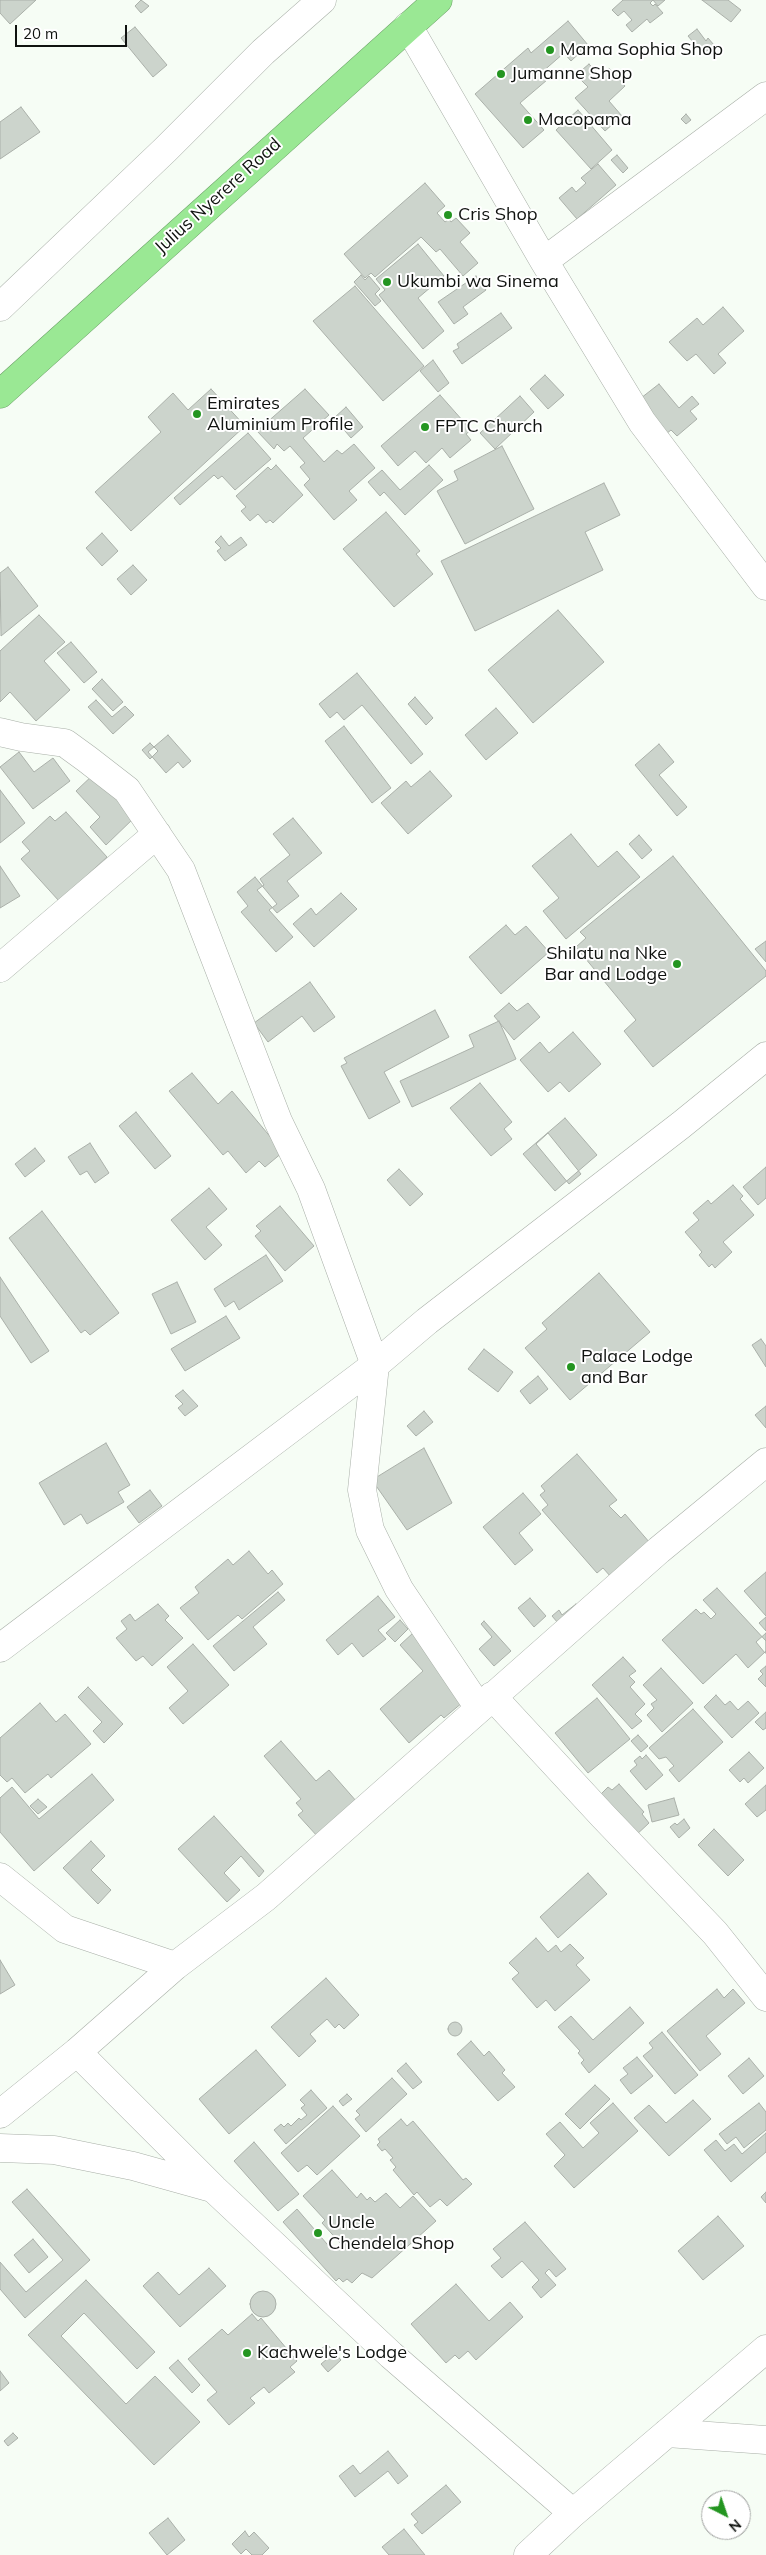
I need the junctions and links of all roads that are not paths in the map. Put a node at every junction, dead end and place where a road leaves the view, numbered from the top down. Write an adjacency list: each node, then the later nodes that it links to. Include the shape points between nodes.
1 (322, 0): 6 (street, via 263,52)
2 (438, 0): 3 (highway, Julius Nyerere Road)
3 (408, 26): 5 (street); 7 (highway, Julius Nyerere Road)
4 (766, 96): 5 (street)
5 (544, 261): 8 (street, via 642,422)
6 (0, 307)
7 (0, 394)
8 (766, 586)
9 (0, 732): 10 (street, via 65,743 127,790)
10 (157, 834): 11 (street); 13 (street, via 181,870 278,1121 310,1189)
11 (0, 968)
12 (766, 1056): 13 (street)
13 (375, 1365): 15 (street); 16 (street, via 362,1490 370,1530 399,1589)
14 (766, 1462): 16 (street, via 659,1550)
15 (0, 1648)
16 (485, 1702): 18 (street, via 266,1897); 19 (street, via 603,1816 715,1933)
17 (0, 1877): 18 (street, via 65,1929)
18 (175, 1966): 20 (street)
19 (766, 1997)
20 (77, 2052): 21 (street); 23 (street)
21 (0, 2114)
22 (0, 2148): 23 (street, via 54,2150 132,2166)
23 (214, 2189): 27 (street, via 391,2355)
24 (766, 2349): 25 (street)
25 (667, 2433): 26 (street); 27 (street)
26 (766, 2440)
27 (572, 2513): 28 (street)
28 (528, 2555)

